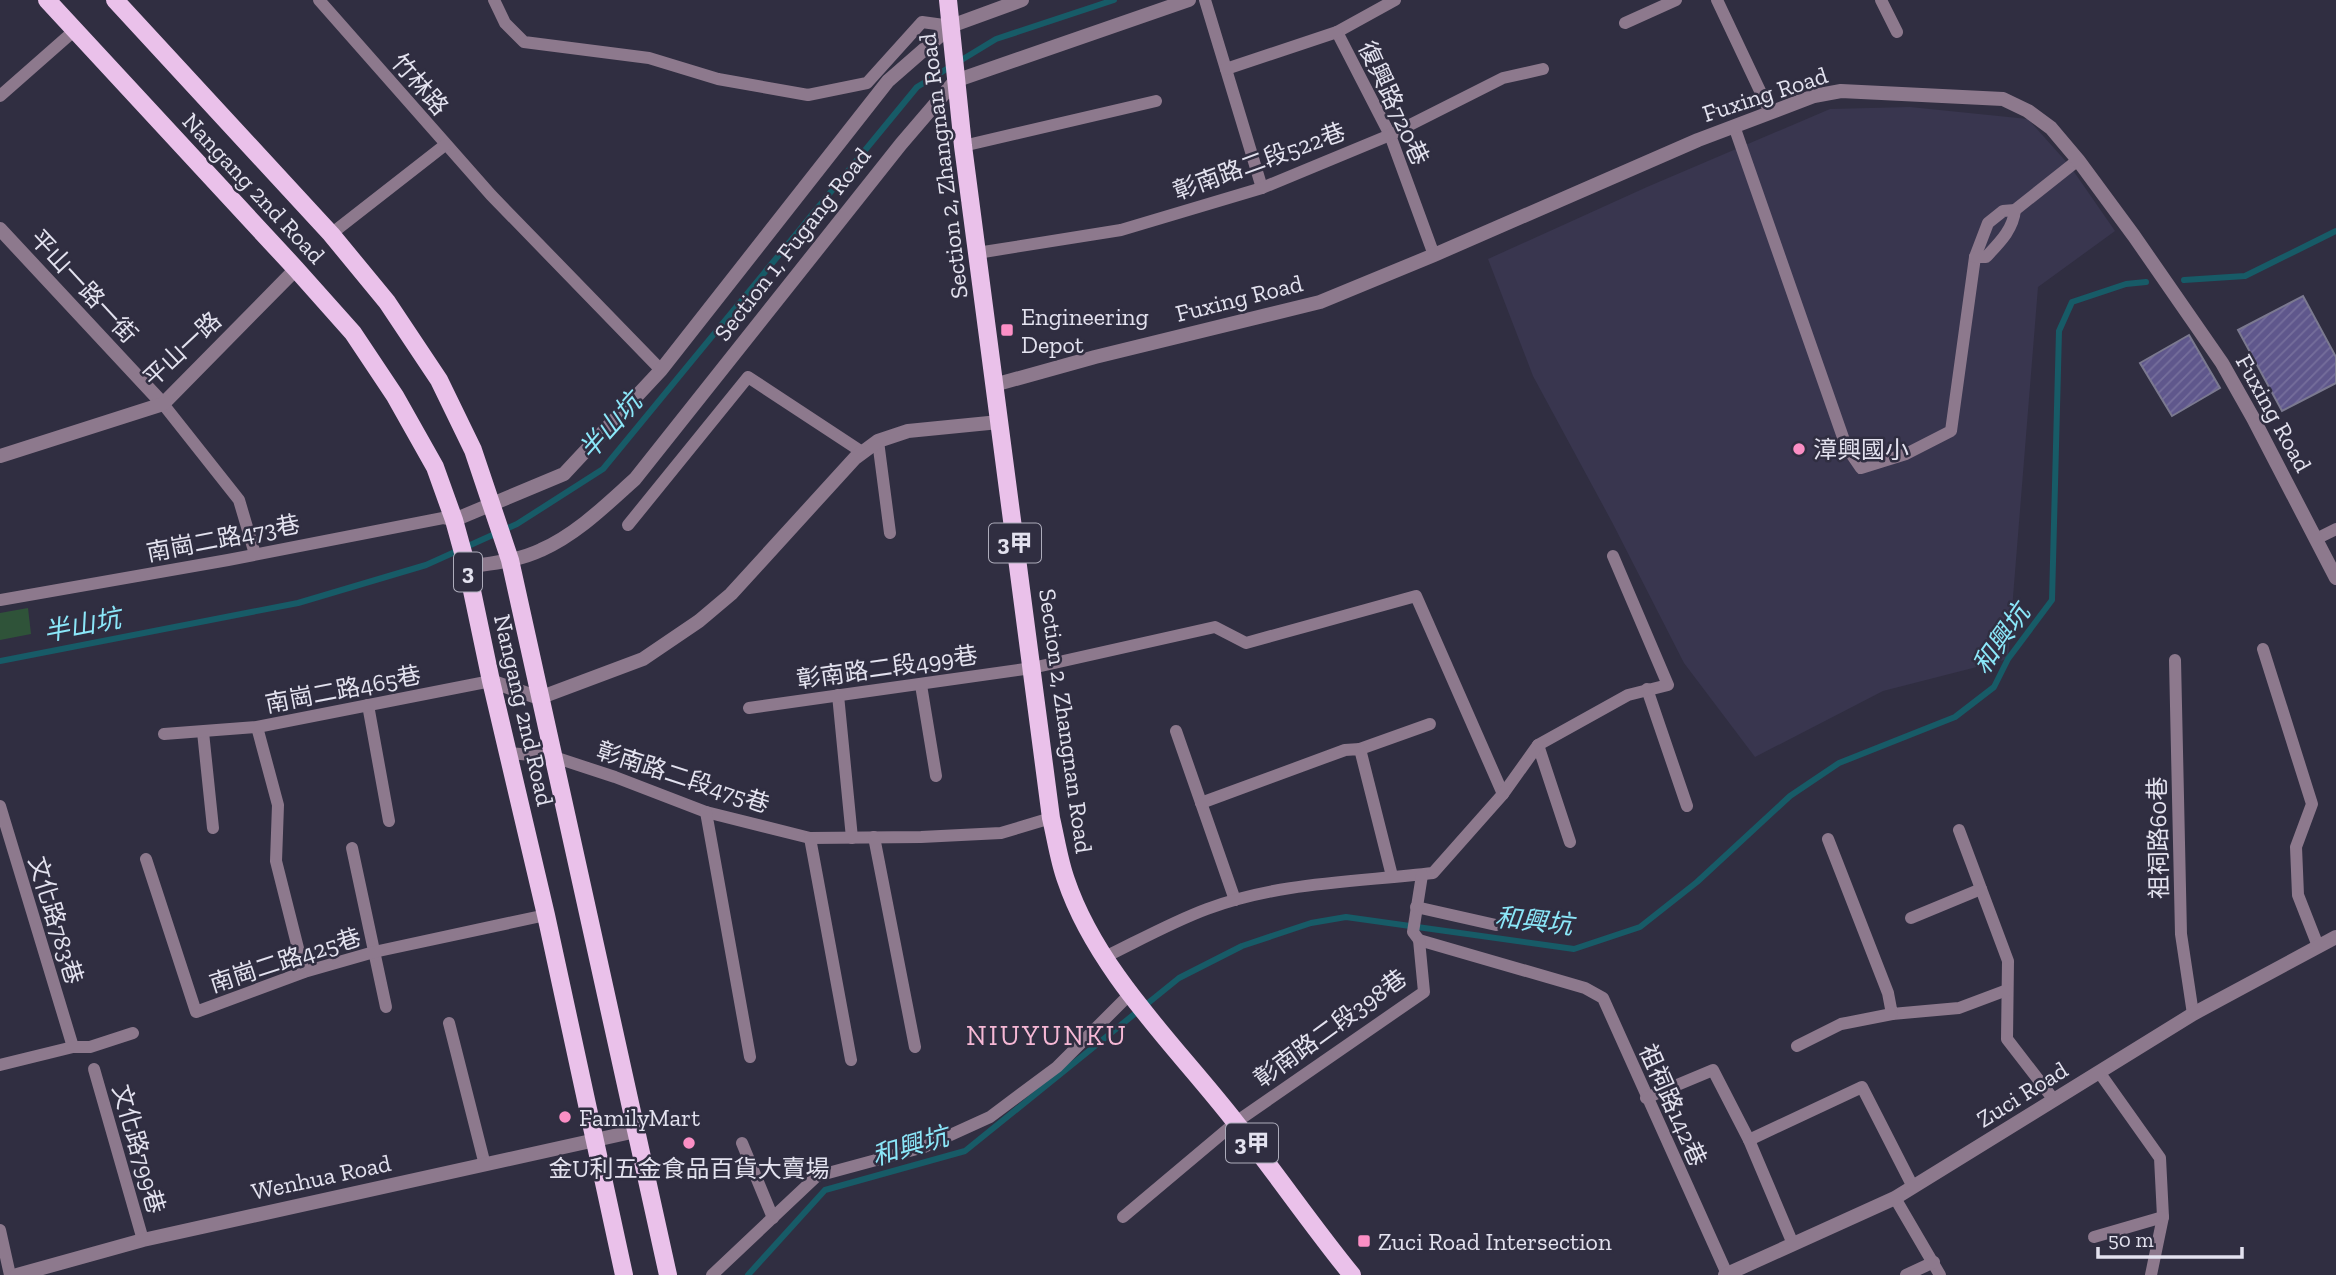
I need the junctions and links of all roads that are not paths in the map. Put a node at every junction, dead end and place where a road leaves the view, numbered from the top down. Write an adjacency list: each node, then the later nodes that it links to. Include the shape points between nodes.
1 (47, 0): 15 (main road, Nangang 2nd Road / 3)
2 (115, 0): 32 (main road, Nangang 2nd Road / 3)
3 (319, 0): 26 (lane, 竹林路)
4 (494, 0): 14 (lane, via 506,23 524,42 649,58 718,79 808,95 867,83 922,22)
5 (948, 0): 14 (main road, Section 2, Zhangnan Road / 3甲)
6 (1022, 0): 14 (street, Section 1, Fugang Road)
7 (1189, 0): 20 (street)
8 (1205, 0): 18 (lane)
9 (1395, 0): 16 (lane, 復興路720巷)
10 (1676, 0): 13 (lane)
11 (1717, 0): 23 (lane)
12 (1881, 0): 17 (lane)
13 (1625, 23)
14 (951, 26): 20 (main road, Section 2, Zhangnan Road / 3甲); 37 (street, Section 1, Fugang Road, via 888,81)
15 (75, 30): 21 (lane); 36 (main road, Nangang 2nd Road / 3)
16 (1337, 32): 18 (lane); 25 (lane, 復興路720巷)
17 (1896, 32)
18 (1226, 69): 29 (lane)
19 (1543, 69): 25 (lane, 彰南路二段522巷, via 1503,78)
20 (954, 74): 27 (main road, Section 2, Zhangnan Road / 3甲); 52 (street, Section 1, Fugang Road, via 635,479 583,526 541,550)
21 (0, 96)
22 (1156, 102): 27 (lane)
23 (1770, 112): 24 (street, Fuxing Road); 28 (street, Fuxing Road, via 1841,91 2003,99 2052,128)
24 (1734, 125): 34 (street, Fuxing Road); 35 (lane, via 1846,446 1861,468 1906,454 1951,431)
25 (1390, 135): 29 (lane, 彰南路二段522巷); 34 (lane, 復興路720巷)
26 (445, 145): 32 (lane); 37 (lane, 竹林路)
27 (963, 146): 33 (main road, Section 2, Zhangnan Road / 3甲)
28 (2078, 160): 30 (lane); 49 (street, Fuxing Road, via 2221,363)
29 (1262, 188): 33 (lane, 彰南路二段522巷, via 1121,230)
30 (2015, 210): 35 (lane, via 2013,223 1997,245 1986,257); 35 (lane, via 2003,211 1987,223)
31 (0, 229): 39 (street, 平山一路一街)
32 (331, 234): 44 (main road, Nangang 2nd Road / 3, via 387,302 439,380)
33 (977, 253): 38 (main road, Section 2, Zhangnan Road / 3甲)
34 (1434, 256): 38 (street, Fuxing Road, via 1320,302)
35 (1975, 257)
36 (296, 269): 39 (street, 平山一路); 45 (main road, Nangang 2nd Road / 3, via 353,333 395,396 435,467)
37 (661, 370): 44 (street, Section 1, Fugang Road, via 564,474)
38 (994, 385): 40 (main road, Section 2, Zhangnan Road / 3甲)
39 (163, 404): 43 (street, 平山一路); 50 (lane, via 239,500)
40 (999, 422): 41 (street, via 908,431); 58 (main road, Section 2, Zhangnan Road / 3甲)
41 (878, 441): 42 (street); 48 (lane)
42 (862, 453): 46 (lane, via 748,377); 63 (street, via 699,621 643,659)
43 (0, 456)
44 (493, 505): 45 (street, Section 1, Fugang Road); 52 (main road, Nangang 2nd Road / 3)
45 (454, 520): 50 (lane, 南崗二路473巷, via 443,518); 53 (main road, Nangang 2nd Road / 3)
46 (628, 525)
47 (2336, 529): 49 (lane)
48 (890, 533)
49 (2316, 540): 54 (street, Fuxing Road)
50 (256, 554): 55 (lane, 南崗二路473巷)
51 (1613, 556): 61 (lane, via 1668,685)
52 (510, 560): 53 (street, Section 1, Fugang Road); 63 (main road, Nangang 2nd Road / 3)
53 (467, 567): 59 (main road, Nangang 2nd Road / 3)
54 (2336, 578)
55 (0, 600)
56 (2263, 649): 102 (lane, via 2312,803 2296,847 2298,895)
57 (2175, 660): 110 (lane, 祖祠路60巷, via 2181,934)
58 (1032, 668): 60 (lane, 彰南路二段499巷); 76 (lane, 彰南路二段499巷, via 1215,627 1246,643 1416,596); 81 (main road, Section 2, Zhangnan Road / 3甲)
59 (491, 681): 63 (street); 64 (lane, 南崗二路465巷); 73 (main road, Nangang 2nd Road / 3)
60 (921, 685): 62 (lane, 彰南路二段499巷); 75 (lane)
61 (1647, 689): 71 (lane); 79 (lane)
62 (838, 695): 65 (lane, 彰南路二段499巷); 87 (lane)
63 (539, 698): 74 (main road, Nangang 2nd Road / 3)
64 (368, 705): 67 (lane, 南崗二路465巷); 82 (lane)
65 (748, 708)
66 (1430, 724): 72 (lane)
67 (257, 727): 69 (lane, 南崗二路465巷); 105 (lane, via 278,805 276,861)
68 (1176, 731): 77 (lane)
69 (203, 732): 70 (lane, 南崗二路465巷); 83 (lane)
70 (164, 734)
71 (1538, 745): 76 (lane); 89 (lane)
72 (1360, 749): 77 (lane, via 1345,750); 93 (lane)
73 (509, 753): 74 (lane, 彰南路二段475巷); 97 (main road, Nangang 2nd Road / 3)
74 (554, 757): 80 (lane, 彰南路二段475巷); 124 (main road, Nangang 2nd Road / 3)
75 (936, 776)
76 (1503, 794): 92 (lane, via 1433,873)
77 (1201, 803): 95 (lane)
78 (0, 806): 114 (lane, 文化路783巷)
79 (1687, 806)
80 (706, 812): 86 (lane, 彰南路二段475巷); 116 (lane)
81 (1051, 818): 85 (lane, 彰南路二段475巷, via 1002,833); 104 (main road, Section 2, Zhangnan Road / 3甲, via 1066,881)
82 (389, 821)
83 (213, 828)
84 (1959, 830): 94 (lane)
85 (874, 837): 87 (lane, 彰南路二段475巷); 115 (lane)
86 (810, 838): 87 (lane, 彰南路二段475巷); 117 (lane)
87 (852, 838)
88 (1829, 839): 109 (lane)
89 (1570, 842)
90 (352, 848): 103 (lane)
91 (146, 859): 105 (lane, 南崗二路425巷, via 196,1012)
92 (1422, 875): 93 (lane); 96 (lane, 彰南路二段398巷)
93 (1392, 876): 95 (lane, via 1322,883)
94 (1981, 889): 98 (lane); 106 (lane, via 2008,961)
95 (1235, 900): 104 (lane)
96 (1416, 907): 99 (lane); 100 (lane, 彰南路二段398巷)
97 (546, 915): 103 (lane, 南崗二路425巷); 126 (main road, Nangang 2nd Road / 3)
98 (1911, 918)
99 (1496, 925)
100 (1416, 936): 121 (lane, 祖祠路142巷, via 1586,988 1604,998); 123 (lane, 彰南路二段398巷, via 1424,992)
101 (2336, 937): 102 (street, Zuci Road)
102 (2318, 946): 110 (street, Zuci Road)
103 (373, 952): 105 (lane, 南崗二路425巷); 108 (lane)
104 (1105, 957): 107 (main road, Section 2, Zhangnan Road / 3甲)
105 (304, 972)
106 (2007, 990): 109 (lane, via 1959,1008); 122 (lane, via 2007,1039)
107 (1133, 997): 123 (main road, Section 2, Zhangnan Road / 3甲); 133 (lane, via 1057,1067 990,1117 924,1147 817,1176)
108 (386, 1007)
109 (1892, 1014): 113 (lane, via 1841,1024)
110 (2193, 1014): 120 (street, Zuci Road)
111 (449, 1023): 128 (lane)
112 (133, 1033): 114 (lane, via 90,1047)
113 (1797, 1046)
114 (73, 1047): 118 (lane)
115 (915, 1047)
116 (750, 1057)
117 (851, 1060)
118 (0, 1065)
119 (94, 1069): 136 (lane, 文化路799巷)
120 (2099, 1072): 122 (street, Zuci Road); 132 (lane, via 2160,1158)
121 (1646, 1098): 125 (lane, via 1713,1070); 145 (lane, 祖祠路142巷)
122 (2054, 1100): 129 (street, Zuci Road)
123 (1236, 1122): 131 (lane); 144 (main road, Section 2, Zhangnan Road / 3甲)
124 (636, 1131): 126 (street, Wenhua Road); 142 (main road, Nangang 2nd Road / 3)
125 (1749, 1140): 129 (lane, via 1862,1087); 137 (lane)
126 (596, 1141): 128 (street, Wenhua Road); 141 (main road, Nangang 2nd Road / 3)
127 (741, 1143): 133 (lane)
128 (485, 1165): 136 (street, Wenhua Road)
129 (1913, 1187): 130 (street, Zuci Road)
130 (1895, 1198): 137 (street, Zuci Road); 138 (lane)
131 (1123, 1217)
132 (2163, 1217): 135 (lane); 148 (lane)
133 (773, 1218): 143 (lane)
134 (0, 1230): 139 (lane)
135 (2094, 1237)
136 (143, 1240): 140 (street, Wenhua Road)
137 (1793, 1244): 145 (street, Zuci Road)
138 (1934, 1262): 146 (lane); 147 (lane)
139 (10, 1275)
140 (18, 1275)
141 (624, 1275)
142 (668, 1275)
143 (712, 1275)
144 (1352, 1275)
145 (1726, 1275)
146 (1906, 1275)
147 (1940, 1275)
148 (2151, 1275)

